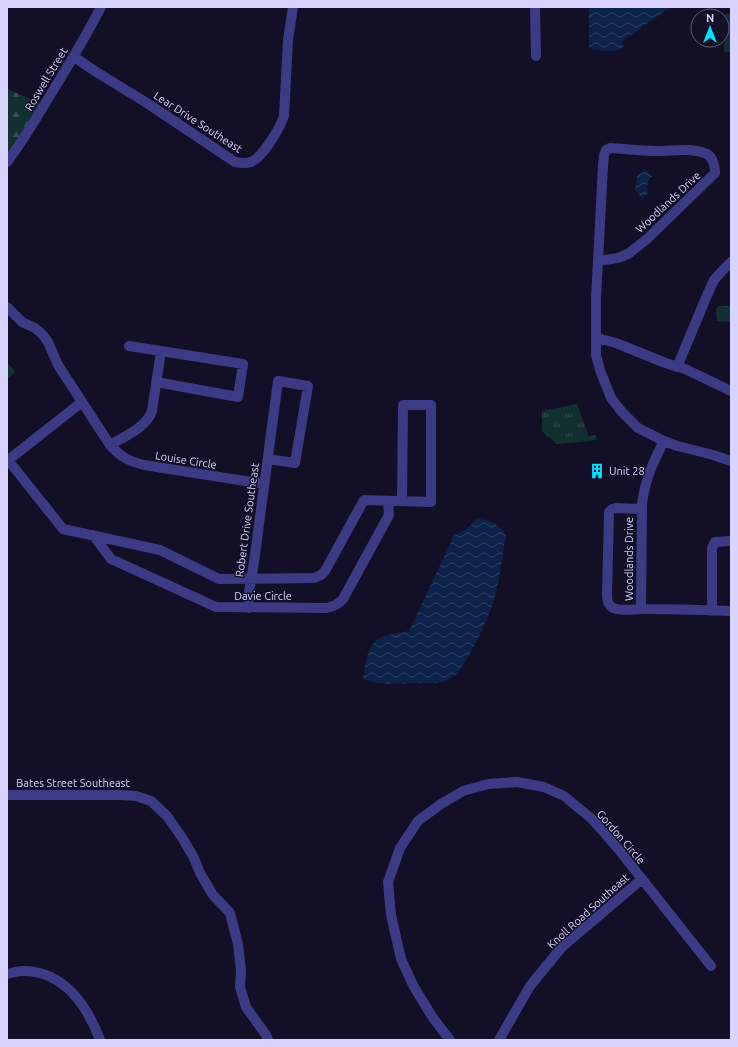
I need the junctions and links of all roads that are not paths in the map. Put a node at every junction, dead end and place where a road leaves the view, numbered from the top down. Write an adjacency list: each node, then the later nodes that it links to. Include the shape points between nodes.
1 (101, 7): 5 (street, Roswell Street)
2 (293, 7): 5 (street, Lear Drive Southeast, via 288,40 284,116 264,151 250,163 235,162)
3 (535, 7): 4 (street)
4 (536, 56)
5 (74, 57): 6 (street, Roswell Street, via 21,144)
6 (7, 162)
7 (598, 261): 7 (street, Woodlands Drive, via 628,254 707,182 715,173 709,155 692,149 606,150); 10 (street, Woodlands Drive)
8 (731, 262): 13 (street, via 714,280)
9 (7, 307): 16 (street, Louise Circle, via 22,322 42,334)
10 (597, 338): 13 (street); 17 (street, Woodlands Drive, via 596,355 612,398 638,428)
11 (129, 346): 12 (street)
12 (161, 351): 14 (street); 14 (street, via 243,364 238,396)
13 (677, 367): 15 (street)
14 (156, 382): 18 (street, via 152,410 147,421)
15 (731, 391)
16 (82, 402): 18 (street, Louise Circle); 20 (street)
17 (664, 441): 21 (street, Woodlands Drive); 25 (street, Woodlands Drive, via 647,478)
18 (110, 445): 22 (street, Louise Circle, via 126,459 144,466)
19 (268, 459): 19 (street, Robert Drive Southeast, via 278,381 308,386 295,463); 22 (street, Robert Drive Southeast)
20 (7, 461): 26 (street, Davie Circle, via 63,529)
21 (731, 461)
22 (264, 484): 28 (street, Robert Drive Southeast)
23 (388, 501): 24 (street, Davie Circle); 28 (street, Davie Circle, via 364,500 321,575 314,578); 29 (street, Davie Circle, via 389,514 338,604 327,608)
24 (402, 501): 24 (street, Davie Circle, via 431,502 431,405 403,405)
25 (642, 509): 30 (street, Woodlands Drive); 30 (street, Woodlands Drive, via 616,508 608,512 607,600 610,606 616,609)
26 (93, 536): 28 (street, Davie Circle, via 160,550 218,579); 29 (street, Davie Circle, via 111,559 216,607)
27 (731, 541): 31 (street, via 715,542 712,548)
28 (251, 578): 29 (street, Robert Drive Southeast, via 248,592)
29 (249, 608)
30 (642, 609): 31 (street, Woodlands Drive)
31 (712, 611): 32 (street, Woodlands Drive)
32 (731, 611)
33 (7, 795): 38 (street, Bates Street Southeast, via 136,796 151,801 167,816 183,839 213,895 230,913 238,944 240,987 246,1007)
34 (642, 879): 35 (street, Gordon Circle); 39 (street, Gordon Circle, via 592,819 564,796 544,787 517,782 488,784 462,791 418,821 400,848 388,882 391,915 402,959 414,987); 40 (street, Knoll Road Southeast, via 562,948 530,986)
35 (711, 966)
36 (7, 974): 37 (street, via 21,971 37,972 52,977 69,989 88,1014)
37 (100, 1040)
38 (268, 1040)
39 (450, 1040)
40 (498, 1040)

